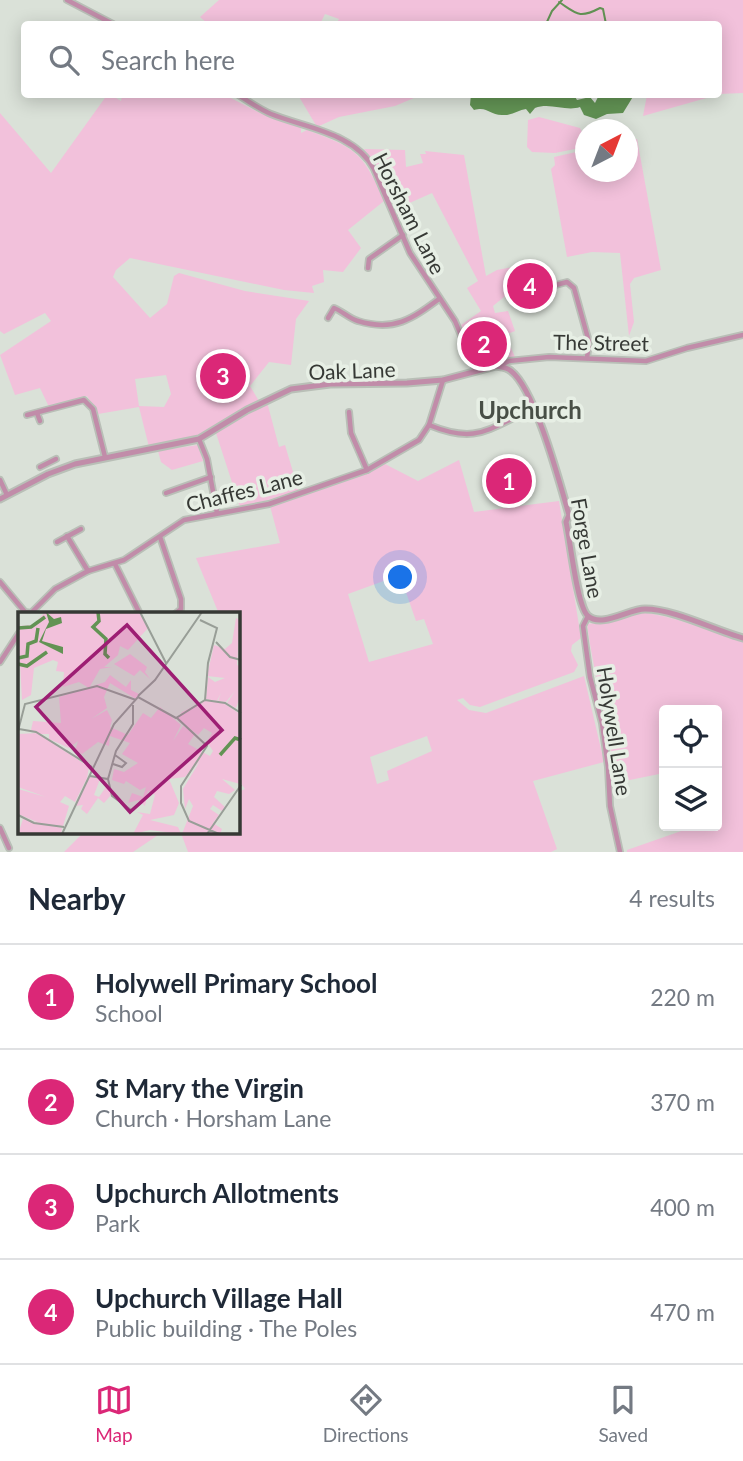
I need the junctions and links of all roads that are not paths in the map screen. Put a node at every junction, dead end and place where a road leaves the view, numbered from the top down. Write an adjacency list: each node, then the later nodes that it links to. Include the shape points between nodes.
1 (67, 0): 2 (street)
2 (107, 21)
3 (243, 98): 4 (street, Horsham Lane, via 267,113 327,133 360,152 373,167)
4 (403, 235): 5 (street, via 369,260); 7 (street, Horsham Lane)
5 (368, 268)
6 (552, 286): 10 (street, via 567,282 574,288 589,342)
7 (439, 299): 8 (street, via 401,323 358,321 334,308); 14 (street, Horsham Lane, via 456,323)
8 (328, 318)
9 (743, 335): 10 (street, The Street, via 646,361)
10 (587, 358): 11 (street, The Street)
11 (514, 362): 12 (street, The Street); 13 (street)
12 (499, 366): 13 (street); 14 (street, Oak Lane)
13 (512, 371): 16 (street, Forge Lane)
14 (476, 372): 15 (street, Oak Lane)
15 (443, 380): 21 (street, Chaffes Lane); 22 (street, Oak Lane, via 291,389)
16 (533, 409): 21 (street, via 471,435); 46 (street, Forge Lane, via 569,515 566,522 582,608)
17 (37, 413): 18 (street); 20 (street); 23 (street, via 78,400 88,402)
18 (27, 415)
19 (343, 417): 27 (street, via 349,415 351,433)
20 (40, 421)
21 (429, 425): 27 (street, Chaffes Lane, via 419,440)
22 (200, 439): 23 (street, Oak Lane); 29 (street)
23 (105, 457): 28 (street, Oak Lane)
24 (56, 460): 25 (street)
25 (48, 463): 26 (street); 28 (street)
26 (40, 467)
27 (367, 470): 34 (street, Chaffes Lane, via 269,504)
28 (53, 472): 32 (street, Oak Lane)
29 (211, 477): 31 (street); 34 (street)
30 (0, 480): 32 (street)
31 (166, 493)
32 (7, 495): 33 (street, Oak Lane)
33 (0, 499)
34 (217, 513): 37 (street, Chaffes Lane, via 184,520)
35 (80, 529): 36 (street)
36 (67, 536): 38 (street); 40 (street)
37 (160, 537): 39 (street, Chaffes Lane); 45 (street, via 181,598)
38 (57, 542)
39 (115, 564): 40 (street, Chaffes Lane); 44 (street)
40 (88, 571): 43 (street, Chaffes Lane, via 55,589)
41 (0, 582): 42 (street, Chaffes Lane)
42 (27, 612)
43 (33, 612)
44 (139, 612)
45 (177, 612)
46 (589, 616): 48 (street, Forge Lane, via 600,619 655,610); 52 (street, Holywell Lane, via 584,634)
47 (18, 634): 49 (street)
48 (743, 638)
49 (0, 662)
50 (0, 828): 51 (street)
51 (9, 848)
52 (620, 852)

